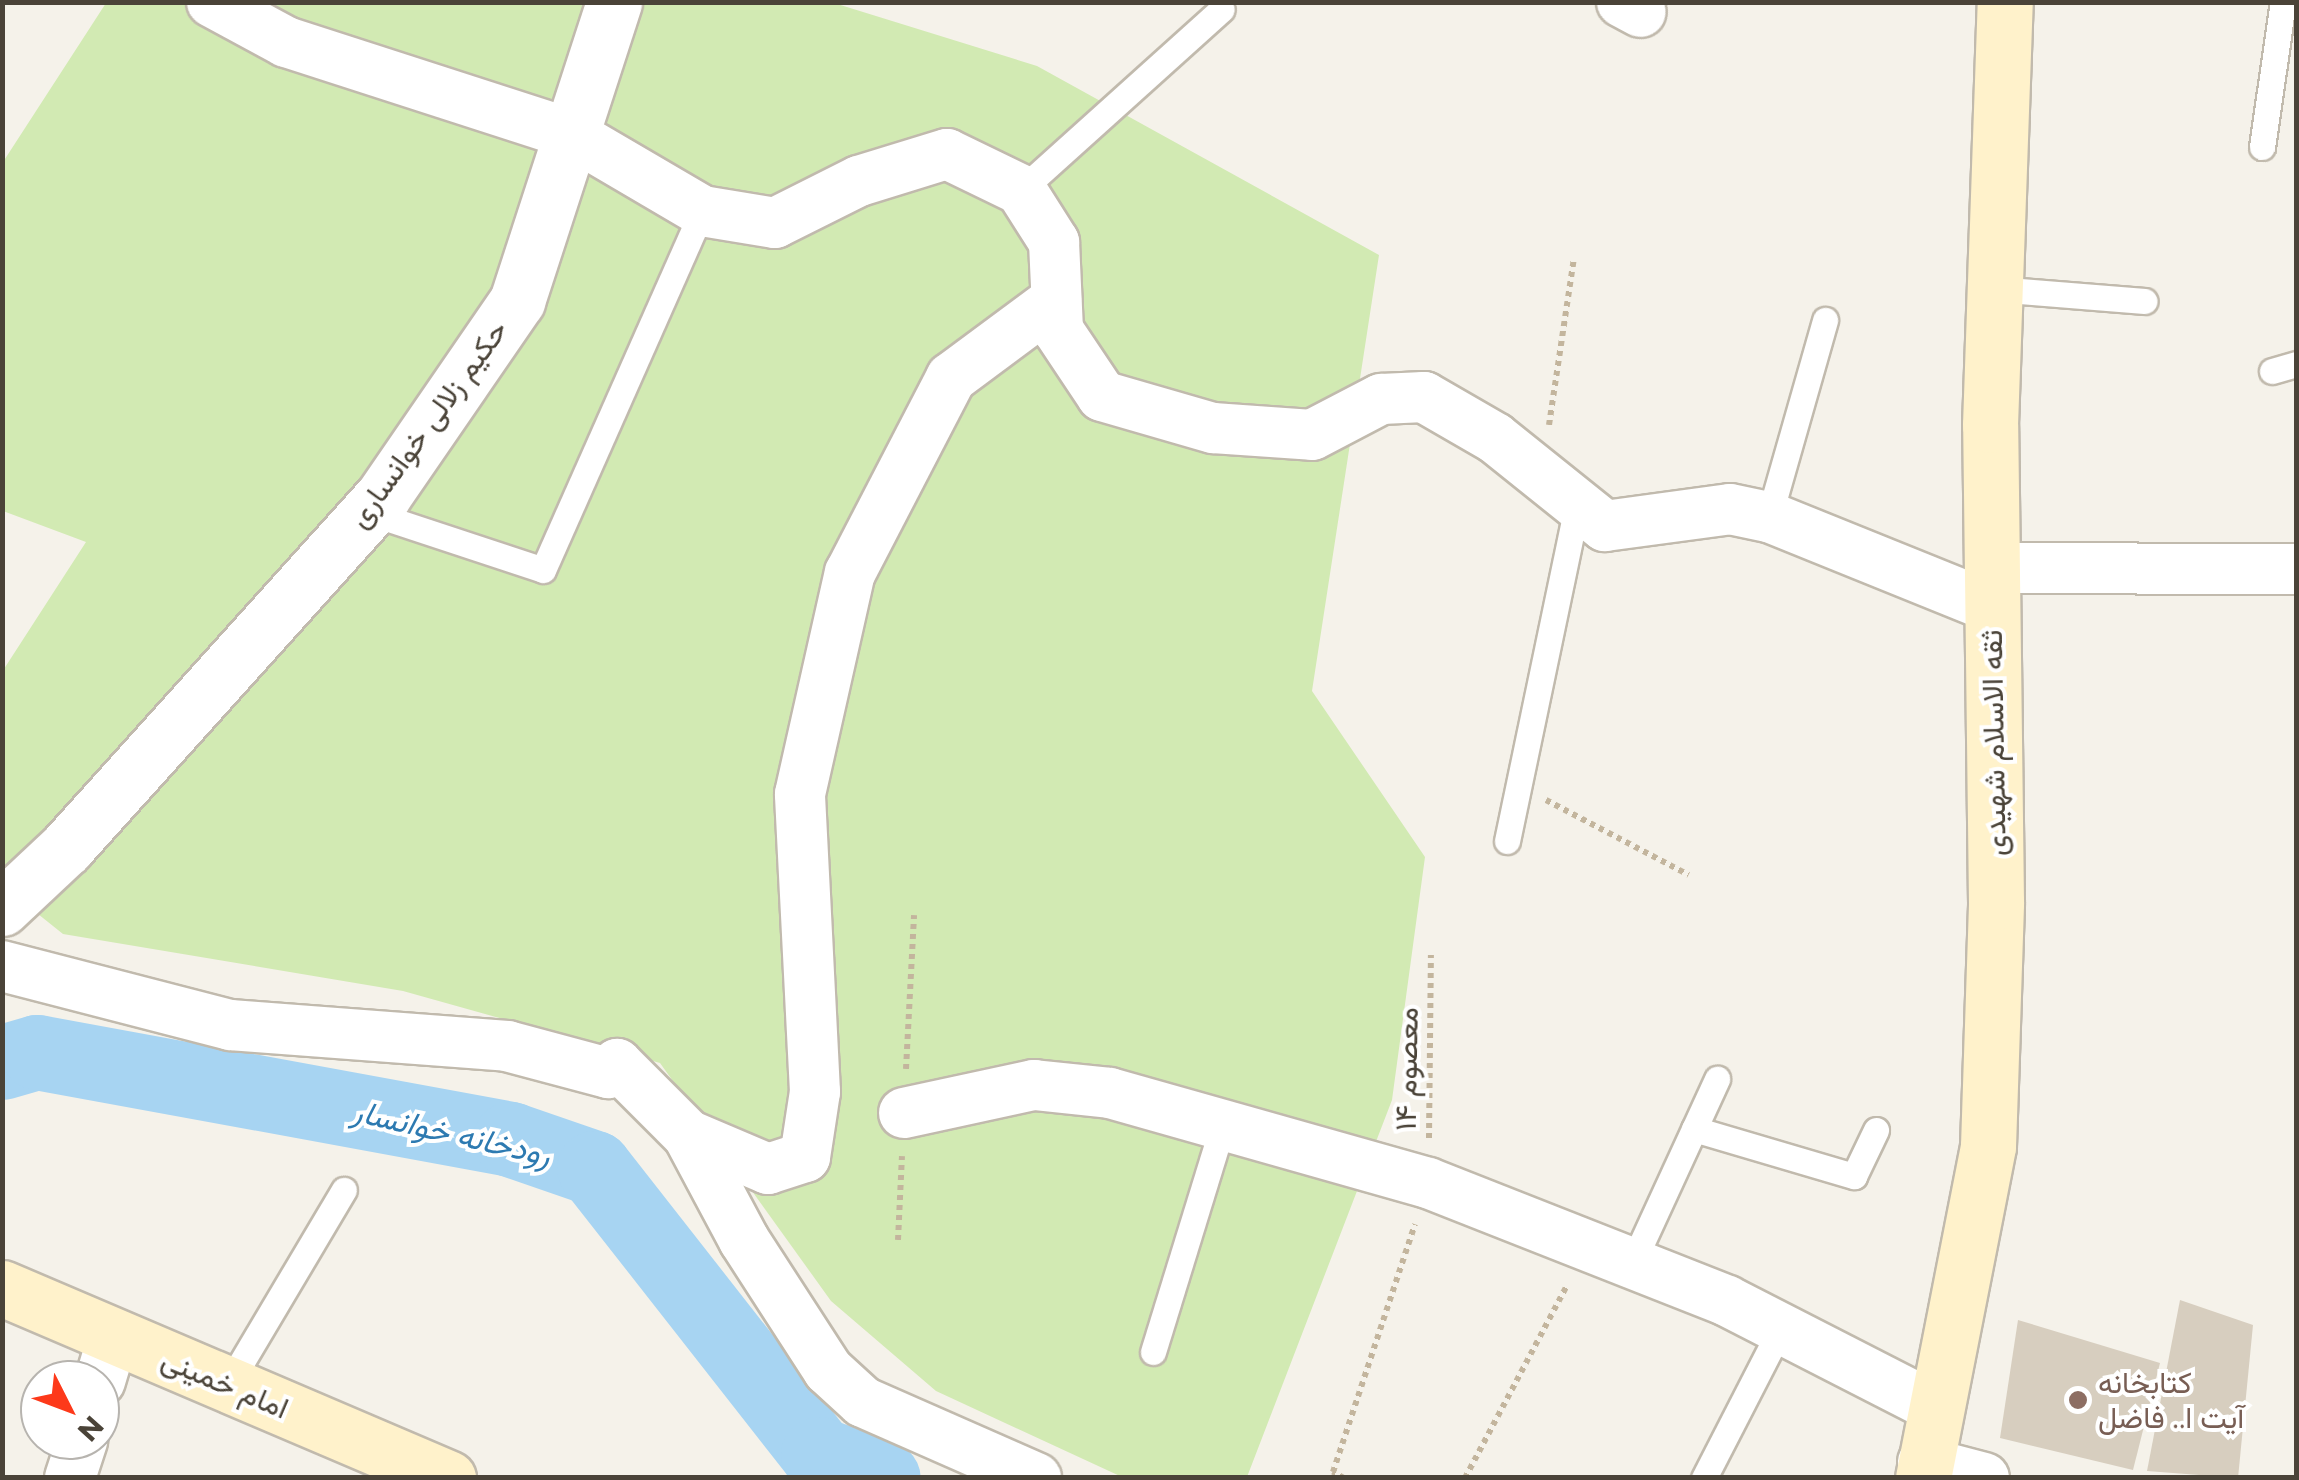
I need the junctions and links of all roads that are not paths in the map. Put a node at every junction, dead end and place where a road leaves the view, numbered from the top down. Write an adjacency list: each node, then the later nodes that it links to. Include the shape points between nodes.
1 (212, 2): 6 (street, via 286,42)
2 (614, 2): 6 (street, حکیم زلالی خوانساری)
3 (2005, 2): 10 (main road, ثقه الاسلام شهیدی)
4 (2283, 2): 7 (lane)
5 (1222, 9): 8 (lane)
6 (571, 134): 9 (street); 15 (street, حکیم زلالی خوانساری, via 517,301)
7 (2262, 147)
8 (1021, 190): 9 (street, via 947,154 859,181 775,223); 11 (street, via 1054,242)
9 (702, 211): 15 (lane, via 543,570)
10 (1995, 289): 12 (lane); 18 (main road, ثقه الاسلام شهیدی)
11 (1056, 300): 14 (street, via 1058,330 1102,396 1213,428 1312,435 1381,399 1424,398 1495,438); 27 (street, via 951,378 850,573 800,794 815,1092 806,1157 768,1169)
12 (2146, 301)
13 (1825, 320): 16 (lane)
14 (1559, 491): 16 (street, via 1605,526 1730,510); 19 (lane)
15 (368, 512): 20 (street, حکیم زلالی خوانساری, via 66,848)
16 (1770, 517): 18 (street)
17 (2296, 569): 18 (street)
18 (1992, 587): 35 (main road, ثقه الاسلام شهیدی, via 1996,902 1988,1146)
19 (1507, 841)
20 (2, 908)
21 (2, 966): 27 (street, via 230,1025 507,1046 608,1073 617,1064)
22 (1717, 1079): 25 (lane)
23 (904, 1113): 24 (street, via 1034,1084 1110,1094)
24 (1223, 1125): 29 (street, via 1428,1183); 32 (lane)
25 (1694, 1129): 26 (lane, via 1854,1176); 29 (lane)
26 (1876, 1130)
27 (688, 1134): 38 (street, via 744,1240 828,1370 863,1402)
28 (344, 1190): 34 (lane)
29 (1610, 1255): 31 (street)
30 (2, 1288): 33 (main road, امام خمینی)
31 (1781, 1328): 35 (street); 39 (lane)
32 (1153, 1352)
33 (107, 1359): 34 (main road, امام خمینی)
34 (228, 1385): 37 (main road, امام خمینی)
35 (1934, 1407): 36 (main road, ثقه الاسلام شهیدی)
36 (1923, 1470): 40 (street)
37 (448, 1478)
38 (1036, 1478)
39 (1704, 1478)
40 (1984, 1478)

